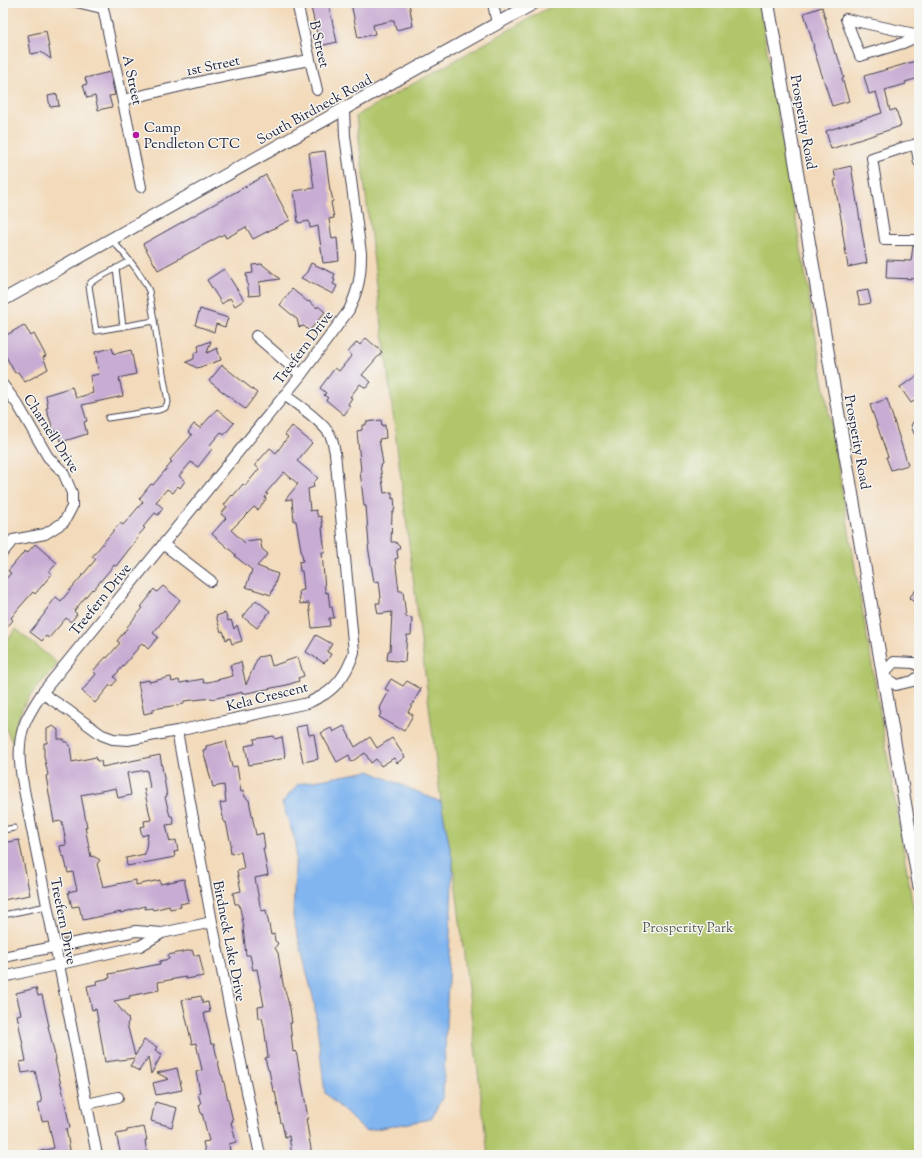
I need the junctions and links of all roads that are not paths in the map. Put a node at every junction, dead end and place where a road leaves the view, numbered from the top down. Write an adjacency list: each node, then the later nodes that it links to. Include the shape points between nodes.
1 (70, 3): 6 (lane)
2 (297, 3): 9 (street, B Street)
3 (492, 3): 7 (street)
4 (534, 3): 7 (street, South Birdneck Road)
5 (768, 3): 34 (street, Prosperity Road)
6 (103, 7): 11 (street, A Street)
7 (497, 24): 12 (street, South Birdneck Road)
8 (919, 36): 8 (street, via 846,20 860,56)
9 (309, 60): 10 (street, B Street); 11 (street, 1st Street)
10 (317, 90)
11 (122, 100): 15 (street, A Street)
12 (344, 110): 16 (street, South Birdneck Road); 24 (street, Treefern Drive, via 345,136 361,253 360,277 349,310)
13 (917, 144): 14 (street); 17 (street, via 872,158 884,240)
14 (919, 162)
15 (141, 187)
16 (111, 239): 18 (lane); 20 (street, South Birdneck Road)
17 (919, 240)
18 (130, 261): 19 (lane); 21 (lane, via 149,291)
19 (116, 268): 22 (lane); 22 (lane, via 91,282 89,286 96,331)
20 (3, 300)
21 (154, 321): 22 (lane); 27 (lane, via 168,402 165,408 159,410)
22 (124, 327)
23 (256, 336): 24 (street)
24 (301, 375): 26 (street, Treefern Drive)
25 (3, 385): 31 (street, Charnell Drive, via 18,405 48,457 63,472 72,493 72,507 64,522 45,534 13,540)
26 (284, 395): 30 (street, Treefern Drive); 37 (street, Kela Crescent, via 326,428 332,438 354,652 341,679 326,694 308,703)
27 (108, 418)
28 (919, 424): 29 (street)
29 (919, 431)
30 (164, 544): 32 (street); 36 (street, Treefern Drive)
31 (3, 552)
32 (211, 581)
33 (919, 666): 34 (street, via 914,663 894,662)
34 (882, 675): 35 (street, via 896,685 913,681); 40 (street, Prosperity Road)
35 (919, 676)
36 (42, 693): 37 (street, Kela Crescent, via 102,735 113,739 128,740); 41 (street, Treefern Drive, via 25,724 20,756 24,793)
37 (177, 731): 43 (street, Birdneck Lake Drive)
38 (14, 828): 39 (lane)
39 (3, 830)
40 (919, 885)
41 (47, 906): 42 (lane); 45 (street, Treefern Drive)
42 (3, 915)
43 (212, 922): 44 (street); 52 (street, Birdneck Lake Drive)
44 (162, 933): 45 (street, via 136,931); 47 (street, via 140,946)
45 (55, 948): 46 (street); 47 (street, Treefern Drive)
46 (3, 957)
47 (58, 964): 48 (street); 50 (street, Treefern Drive)
48 (3, 977)
49 (118, 1097): 50 (street)
50 (87, 1104): 51 (street, Treefern Drive)
51 (97, 1155)
52 (260, 1155)

